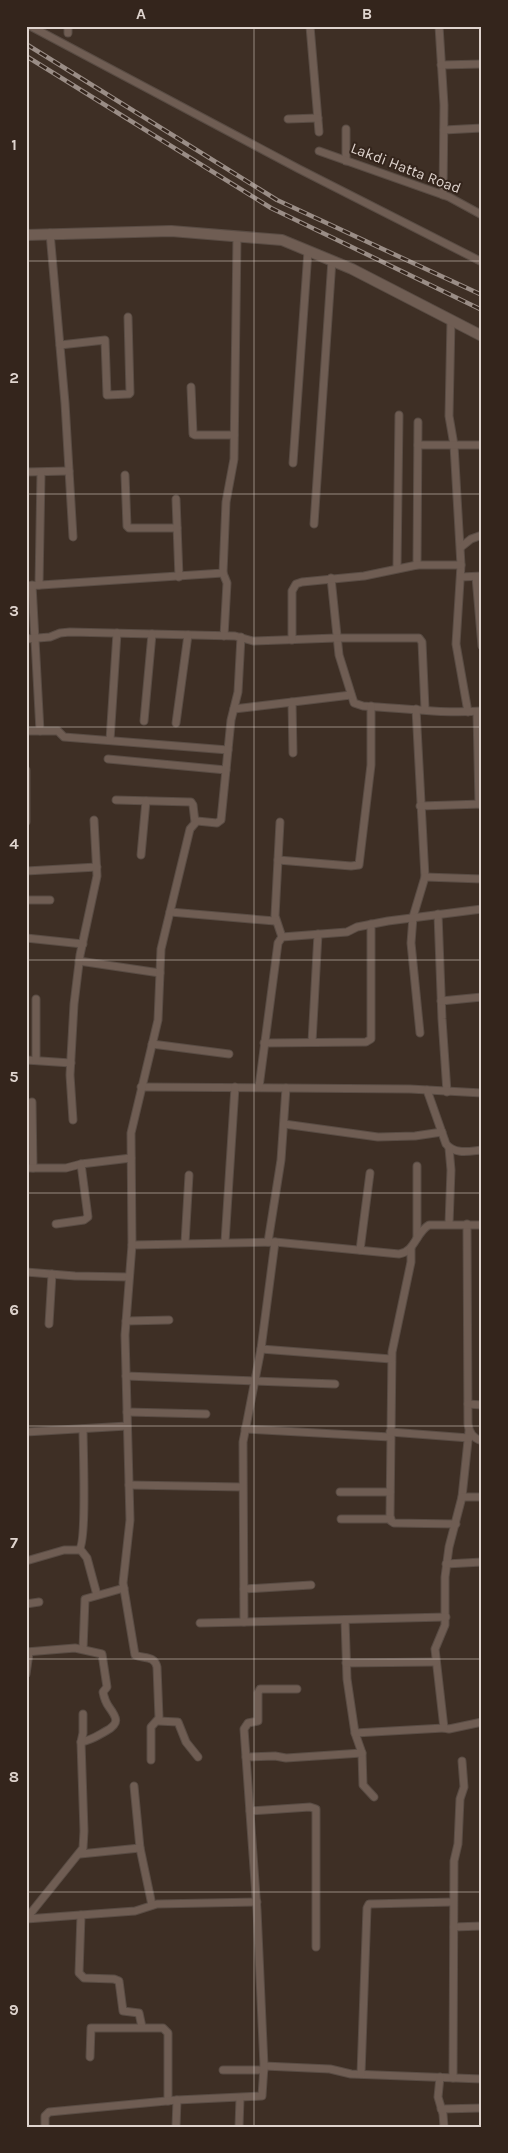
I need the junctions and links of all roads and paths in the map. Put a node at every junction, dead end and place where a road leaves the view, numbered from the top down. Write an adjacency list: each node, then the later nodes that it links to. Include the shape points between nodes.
1 (30, 26): 21 (street)
2 (310, 26): 6 (street)
3 (439, 26): 5 (street)
4 (482, 64): 5 (street)
5 (441, 65): 10 (street)
6 (318, 118): 7 (street); 11 (street)
7 (288, 119)
8 (482, 128): 10 (street)
9 (346, 129): 13 (street)
10 (444, 130): 14 (street)
11 (319, 132)
12 (319, 151): 13 (street, Lakdi Hatta Road)
13 (346, 161): 14 (street, Lakdi Hatta Road)
14 (443, 195): 15 (street, Lakdi Hatta Road)
15 (482, 215)
16 (50, 233): 17 (main road); 18 (main road, via 171,231); 25 (street)
17 (26, 235)
18 (237, 237): 19 (main road, via 282,240); 29 (street)
19 (308, 251): 20 (main road); 33 (street)
20 (332, 260): 23 (main road); 39 (street)
21 (482, 262)
22 (128, 317): 25 (street, via 129,394 107,395 105,340)
23 (451, 320): 24 (main road); 31 (street, via 449,416)
24 (482, 336)
25 (60, 345): 34 (street)
26 (191, 387): 29 (street, via 194,434)
27 (399, 415): 46 (street)
28 (418, 422): 30 (street)
29 (234, 435): 47 (street, via 234,459 224,520)
30 (418, 445): 31 (street); 44 (street)
31 (454, 445): 32 (street); 43 (street)
32 (482, 446)
33 (293, 463)
34 (69, 471): 36 (street); 42 (street)
35 (26, 472): 36 (street)
36 (41, 473): 52 (street)
37 (125, 475): 40 (street, via 127,526)
38 (176, 499): 40 (street)
39 (314, 524)
40 (177, 528): 48 (street)
41 (482, 535): 43 (street)
42 (73, 537)
43 (460, 547): 45 (street)
44 (417, 565): 45 (street); 46 (street)
45 (461, 565): 49 (street)
46 (397, 568): 51 (street, via 364,576)
47 (223, 573): 48 (street); 56 (street, via 227,583)
48 (179, 576): 52 (street)
49 (461, 577): 50 (street); 70 (street, via 456,651)
50 (479, 577): 62 (street)
51 (331, 578): 59 (street); 61 (street, via 302,582 292,590)
52 (32, 585): 57 (street)
53 (117, 633): 54 (street); 57 (street, via 60,633); 75 (street)
54 (152, 634): 55 (street); 71 (street)
55 (188, 635): 56 (street); 72 (street)
56 (224, 636): 58 (street)
57 (35, 638): 60 (street); 74 (street)
58 (241, 638): 61 (street, via 253,642); 67 (street)
59 (336, 638): 61 (street); 63 (street); 68 (street, via 421,639)
60 (26, 639)
61 (292, 640)
62 (482, 646)
63 (351, 694): 64 (street); 65 (street, via 354,703)
64 (292, 702): 67 (street); 77 (street)
65 (371, 706): 66 (street); 91 (street, via 371,765 359,864)
66 (416, 709): 68 (street); 85 (street)
67 (234, 710): 76 (street)
68 (425, 710): 70 (street)
69 (480, 711): 70 (street); 79 (street)
70 (468, 712)
71 (144, 721)
72 (176, 724)
73 (26, 731): 74 (street)
74 (40, 731): 75 (street, via 58,731 64,737)
75 (110, 740): 76 (street)
76 (228, 750): 81 (street)
77 (293, 753)
78 (108, 759): 81 (street)
79 (480, 767): 84 (street)
80 (26, 770): 87 (street)
81 (226, 770): 88 (street, via 221,820 216,823)
82 (116, 800): 83 (street)
83 (146, 801): 88 (street, via 191,802); 90 (street)
84 (480, 804): 85 (street)
85 (420, 806): 94 (street)
86 (94, 820): 92 (street)
87 (26, 822)
88 (195, 822): 99 (street, via 190,829)
89 (280, 822): 91 (street)
90 (141, 855)
91 (278, 860): 102 (street)
92 (97, 867): 93 (street); 107 (street)
93 (26, 870)
94 (425, 877): 95 (street); 101 (street)
95 (482, 879)
96 (26, 900): 97 (street)
97 (50, 900)
98 (482, 909): 100 (street)
99 (170, 912): 102 (street); 109 (street, via 161,949)
100 (438, 914): 101 (street); 112 (street)
101 (413, 917): 103 (street); 113 (street, via 412,954)
102 (275, 921): 105 (street)
103 (371, 924): 104 (street, via 347,932); 114 (street, via 371,1039 366,1042)
104 (318, 934): 105 (street); 114 (street)
105 (282, 937): 115 (street, via 278,943)
106 (26, 938): 107 (street)
107 (83, 944): 108 (street)
108 (79, 961): 109 (street); 120 (street)
109 (160, 973): 116 (street, via 158,1020)
110 (482, 997): 112 (street)
111 (36, 999): 119 (street)
112 (441, 1001): 126 (street)
113 (420, 1033)
114 (312, 1042): 115 (street)
115 (264, 1043): 123 (street)
116 (152, 1044): 117 (street); 121 (street)
117 (229, 1054)
118 (26, 1060): 119 (street)
119 (36, 1060): 120 (street)
120 (71, 1063): 129 (street)
121 (141, 1087): 122 (street); 134 (street, via 131,1133)
122 (235, 1087): 123 (street); 145 (street)
123 (259, 1088): 124 (street)
124 (286, 1088): 125 (street); 130 (street)
125 (427, 1090): 126 (street); 131 (street)
126 (447, 1092): 127 (street)
127 (482, 1093)
128 (32, 1102): 137 (street)
129 (73, 1120)
130 (284, 1124): 131 (street, via 378,1137); 146 (street)
131 (442, 1132): 132 (street)
132 (449, 1148): 133 (street); 141 (street)
133 (482, 1150)
134 (131, 1158): 135 (street); 148 (street)
135 (81, 1164): 137 (street, via 66,1168); 140 (street, via 86,1219)
136 (416, 1166): 144 (street)
137 (30, 1168)
138 (189, 1174): 147 (street)
139 (370, 1174): 150 (street)
140 (56, 1224)
141 (449, 1224): 142 (street); 144 (street, via 429,1225)
142 (467, 1224): 143 (street); 162 (street)
143 (482, 1225)
144 (417, 1239): 149 (street)
145 (225, 1242): 146 (street); 147 (street)
146 (271, 1242): 150 (street); 157 (street)
147 (185, 1243): 148 (street)
148 (132, 1245): 153 (street)
149 (411, 1248): 150 (street, via 399,1254); 158 (street)
150 (360, 1250)
151 (26, 1272): 152 (street)
152 (52, 1274): 153 (street); 156 (street)
153 (129, 1277): 155 (street)
154 (169, 1320): 155 (street)
155 (126, 1321): 159 (street)
156 (50, 1324)
157 (261, 1349): 158 (street); 160 (street)
158 (391, 1359): 170 (street)
159 (126, 1376): 160 (street); 164 (street)
160 (255, 1380): 161 (street); 168 (street)
161 (335, 1384)
162 (468, 1404): 163 (street); 171 (street)
163 (482, 1405)
164 (127, 1412): 165 (street); 166 (street)
165 (206, 1414)
166 (127, 1426): 167 (street); 173 (street)
167 (83, 1429): 169 (street); 182 (street, via 84,1521)
168 (245, 1429): 170 (street); 174 (street)
169 (26, 1432)
170 (390, 1435): 171 (street); 176 (street)
171 (469, 1435): 172 (street); 177 (street)
172 (482, 1441)
173 (129, 1485): 174 (street); 187 (street, via 130,1520)
174 (242, 1486): 188 (street)
175 (340, 1492): 176 (street)
176 (390, 1492): 180 (street)
177 (462, 1497): 178 (street); 181 (street)
178 (482, 1497)
179 (341, 1520): 180 (street)
180 (390, 1520): 181 (street, via 394,1523)
181 (456, 1524): 185 (street)
182 (80, 1549): 183 (street); 189 (street, via 87,1558)
183 (26, 1561)
184 (482, 1562): 185 (street)
185 (446, 1564): 192 (street)
186 (312, 1585): 188 (street)
187 (124, 1588): 189 (street); 203 (street, via 135,1655 152,1658 157,1666)
188 (244, 1589): 194 (street)
189 (97, 1595): 196 (street, via 86,1598)
190 (39, 1602): 191 (street)
191 (26, 1604)
192 (446, 1617): 193 (street); 198 (street, via 444,1631 435,1649)
193 (346, 1620): 194 (street); 199 (street)
194 (244, 1622): 195 (street)
195 (200, 1623)
196 (83, 1649): 197 (street); 207 (street, via 100,1652 103,1656 107,1687 103,1692 116,1724 96,1738)
197 (27, 1652): 200 (street)
198 (435, 1662): 199 (street); 205 (street)
199 (346, 1663): 206 (street)
200 (26, 1674)
201 (297, 1689): 210 (street, via 258,1690 258,1721 248,1723 244,1729)
202 (83, 1714): 207 (street)
203 (158, 1721): 209 (street, via 178,1722 186,1742); 211 (street, via 151,1724)
204 (482, 1722): 205 (street)
205 (444, 1728): 206 (street)
206 (355, 1733): 208 (street)
207 (81, 1742): 217 (street, via 85,1841)
208 (362, 1753): 210 (street); 214 (street, via 362,1785)
209 (198, 1757)
210 (246, 1757): 215 (street)
211 (151, 1760)
212 (462, 1761): 219 (street, via 464,1787 460,1799)
213 (134, 1786): 216 (street)
214 (374, 1797)
215 (250, 1811): 218 (street); 225 (street, via 316,1809)
216 (140, 1848): 217 (street); 220 (street)
217 (80, 1854): 222 (street)
218 (257, 1902): 220 (street); 228 (street)
219 (453, 1902): 224 (street); 230 (street, via 369,1904)
220 (152, 1905): 221 (street, via 135,1911)
221 (81, 1915): 222 (street); 226 (street, via 79,1973 84,1978 114,1978 119,1981 123,2011 140,2013)
222 (26, 1919)
223 (482, 1926): 224 (street)
224 (454, 1927): 232 (street)
225 (316, 1947)
226 (142, 2027): 227 (street, via 91,2028); 236 (street, via 163,2028 168,2033)
227 (90, 2057)
228 (264, 2068): 229 (street); 230 (street, via 330,2069); 234 (street, via 262,2096)
229 (223, 2070)
230 (361, 2074): 231 (street)
231 (440, 2077): 232 (street); 238 (street, via 438,2097)
232 (453, 2078): 233 (street)
233 (482, 2079)
234 (240, 2098): 235 (street); 241 (street)
235 (177, 2100): 236 (street); 240 (street)
236 (168, 2101): 239 (street, via 49,2112 45,2116)
237 (482, 2108): 238 (street)
238 (441, 2109): 242 (street)
239 (45, 2127)
240 (176, 2127)
241 (239, 2127)
242 (444, 2127)

